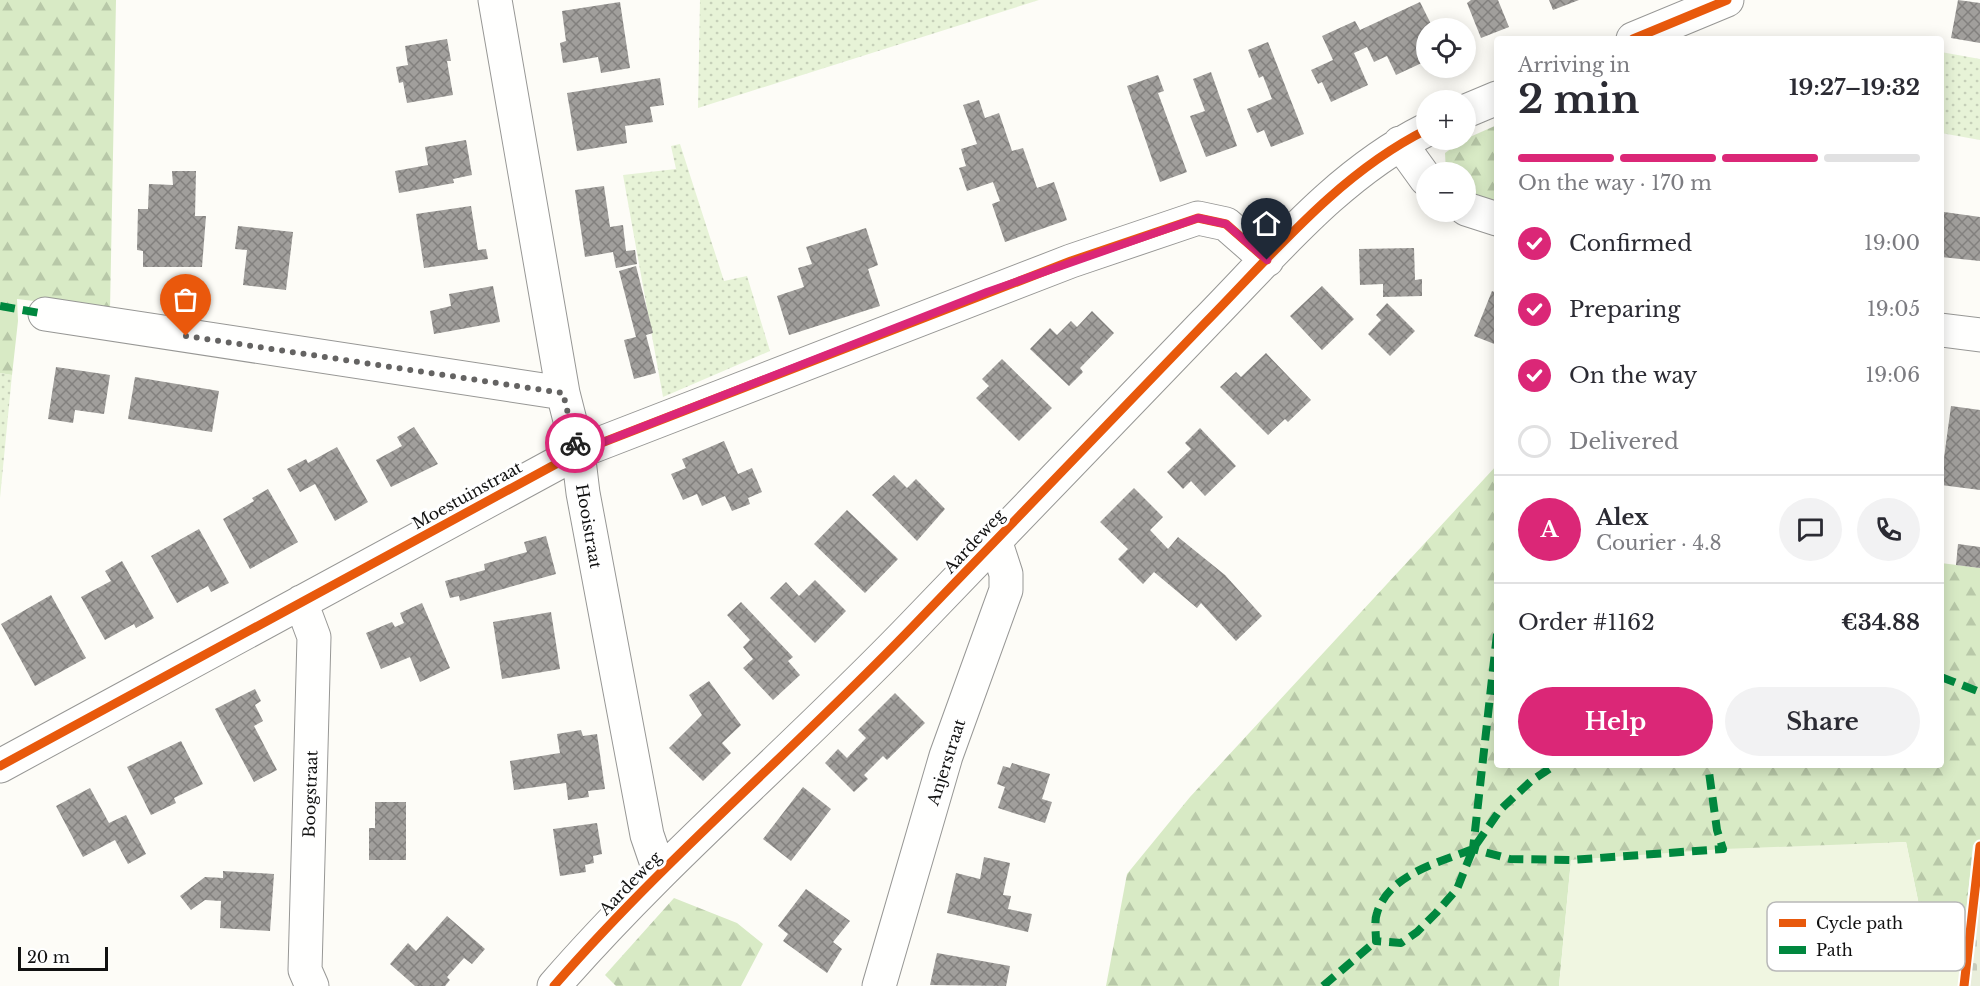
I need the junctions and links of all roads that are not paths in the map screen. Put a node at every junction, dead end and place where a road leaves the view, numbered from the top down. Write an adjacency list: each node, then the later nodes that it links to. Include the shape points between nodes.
1 (495, 0): 15 (street, Hooistraat)
2 (1727, 0): 3 (street)
3 (1689, 7): 4 (street)
4 (1638, 36)
5 (1494, 99): 6 (street)
6 (1476, 107)
7 (1413, 137): 8 (street); 11 (street, Aardeweg, via 1349,178)
8 (1421, 162)
9 (1476, 212): 10 (street)
10 (1494, 218)
11 (1267, 260): 16 (street, Moestuinstraat, via 1226,224 1198,218 987,292); 17 (street, Aardeweg)
12 (45, 314): 15 (street)
13 (1944, 330): 14 (street)
14 (1980, 335)
15 (563, 393): 16 (street, Hooistraat)
16 (578, 452): 18 (street, Moestuinstraat); 20 (street, Hooistraat, via 647,835)
17 (995, 540): 20 (street, Aardeweg, via 800,740); 23 (street, Anjerstraat, via 1006,574 1006,590 946,756)
18 (301, 602): 19 (street, Moestuinstraat); 21 (street, Boogstraat, via 314,637 305,970)
19 (0, 766)
20 (660, 873): 22 (street, Aardeweg)
21 (312, 986)
22 (554, 986)
23 (879, 986)

